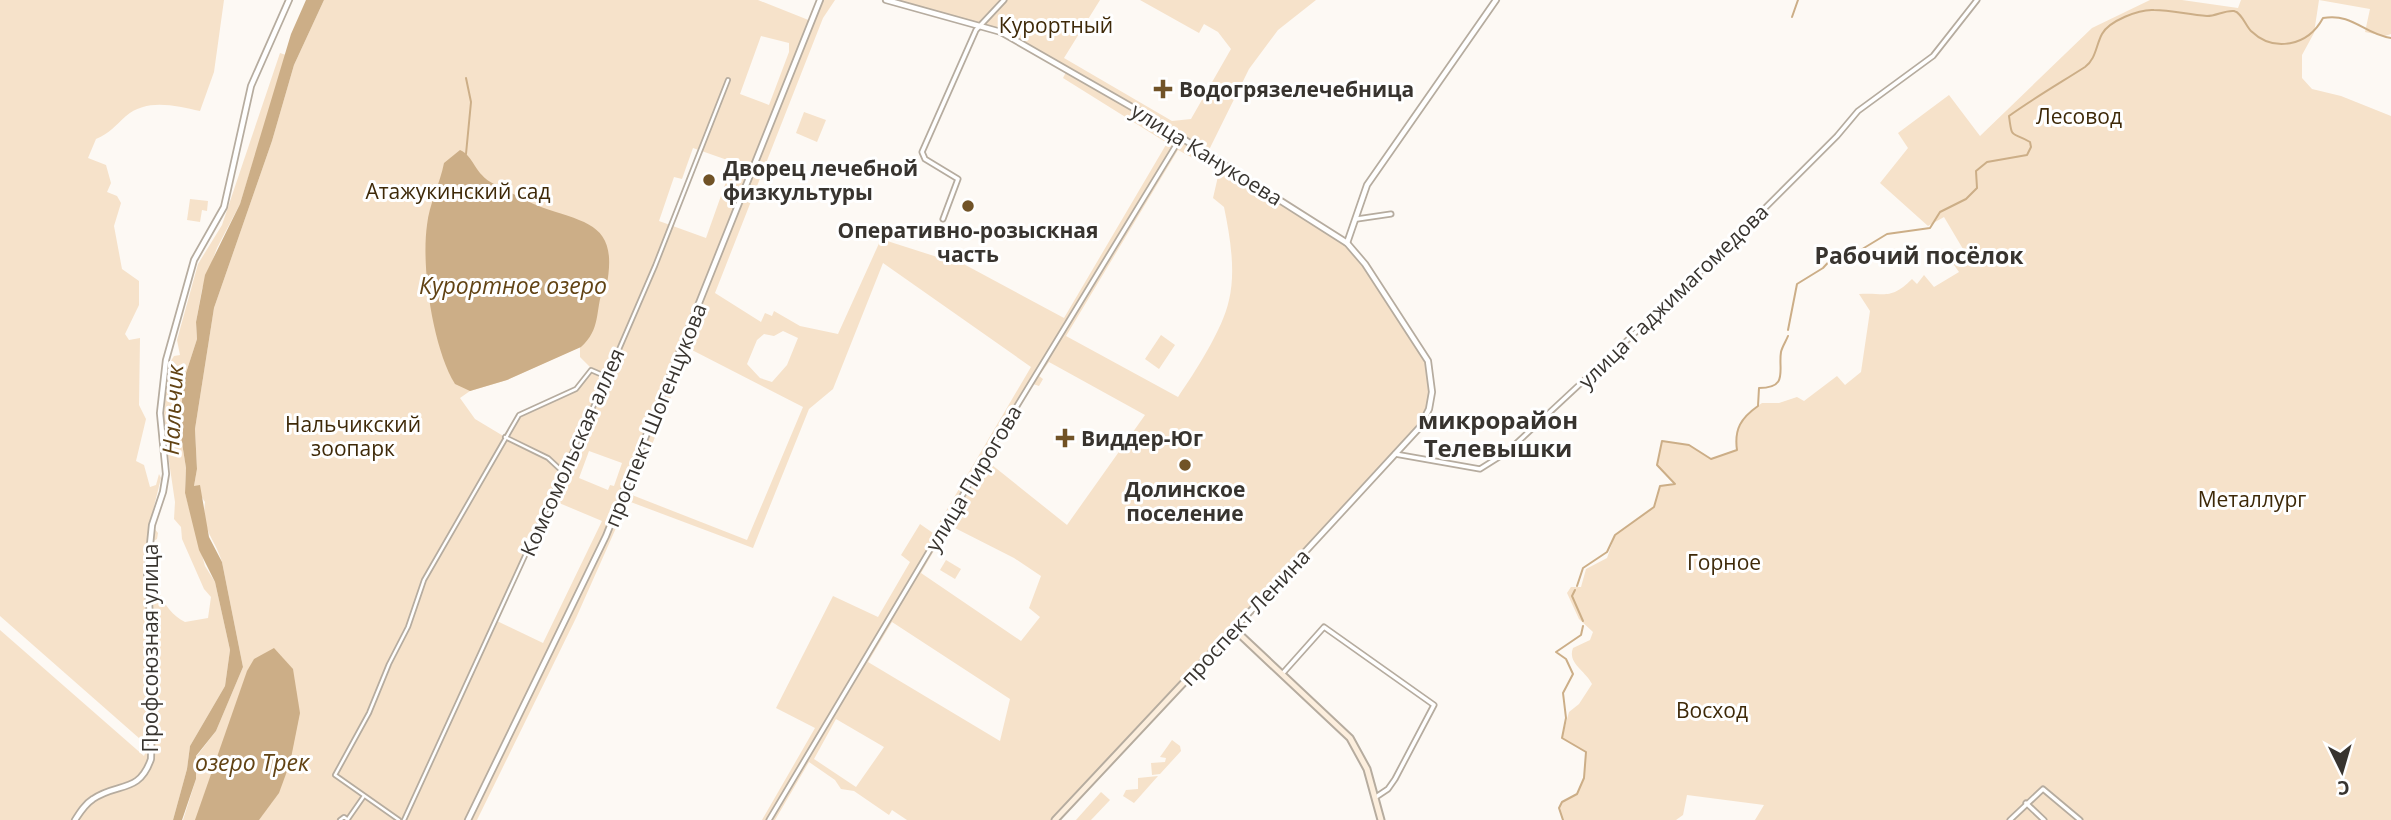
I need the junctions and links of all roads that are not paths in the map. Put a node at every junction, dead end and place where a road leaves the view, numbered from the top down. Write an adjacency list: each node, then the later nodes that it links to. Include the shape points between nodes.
1 (289, 0): 24 (street, Профсоюзная улица, via 251,86 224,207 194,260 164,370 160,413 166,474 152,525 147,574 153,660 151,759 137,782 92,800)
2 (820, 0): 29 (street, проспект Шогенцукова, via 606,537)
3 (886, 0): 7 (street, улица Канукоева)
4 (1004, 0): 7 (street)
5 (1496, 0): 12 (street, via 1367,185)
6 (1977, 0): 17 (street, улица Гаджимагомедова, via 1933,55 1858,111 1708,265 1489,466 1480,469)
7 (982, 24): 9 (street, улица Канукоева); 11 (street, via 922,152 925,159 958,179)
8 (728, 80): 14 (street, Комсомольская аллея)
9 (1181, 137): 13 (street, улица Канукоева); 30 (street, улица Пирогова)
10 (1391, 215): 12 (street)
11 (943, 219)
12 (1357, 219): 13 (street)
13 (1347, 243): 15 (street, улица Канукоева, via 1426,355 1433,382)
14 (607, 377): 16 (street, via 591,370 576,389 519,415); 18 (street, Комсомольская аллея)
15 (1429, 409): 17 (street, проспект Ленина, via 1420,427)
16 (505, 437): 18 (street, via 548,458); 21 (street, via 424,580 369,713 335,775)
17 (1395, 454): 19 (street, проспект Ленина)
18 (563, 472): 28 (street, Комсомольская аллея)
19 (1234, 629): 20 (main road); 31 (main road, проспект Ленина)
20 (1283, 673): 22 (main road, via 1350,738); 22 (street, via 1324,627 1434,705 1395,779)
21 (364, 795): 26 (street); 27 (street)
22 (1376, 797): 32 (main road)
23 (2026, 803): 33 (street); 34 (street); 35 (street, via 2043,789)
24 (75, 820)
25 (340, 820): 26 (street)
26 (348, 820)
27 (399, 820)
28 (404, 820)
29 (468, 820)
30 (769, 820)
31 (1055, 820)
32 (1381, 820)
33 (2010, 820)
34 (2044, 820)
35 (2080, 820)

